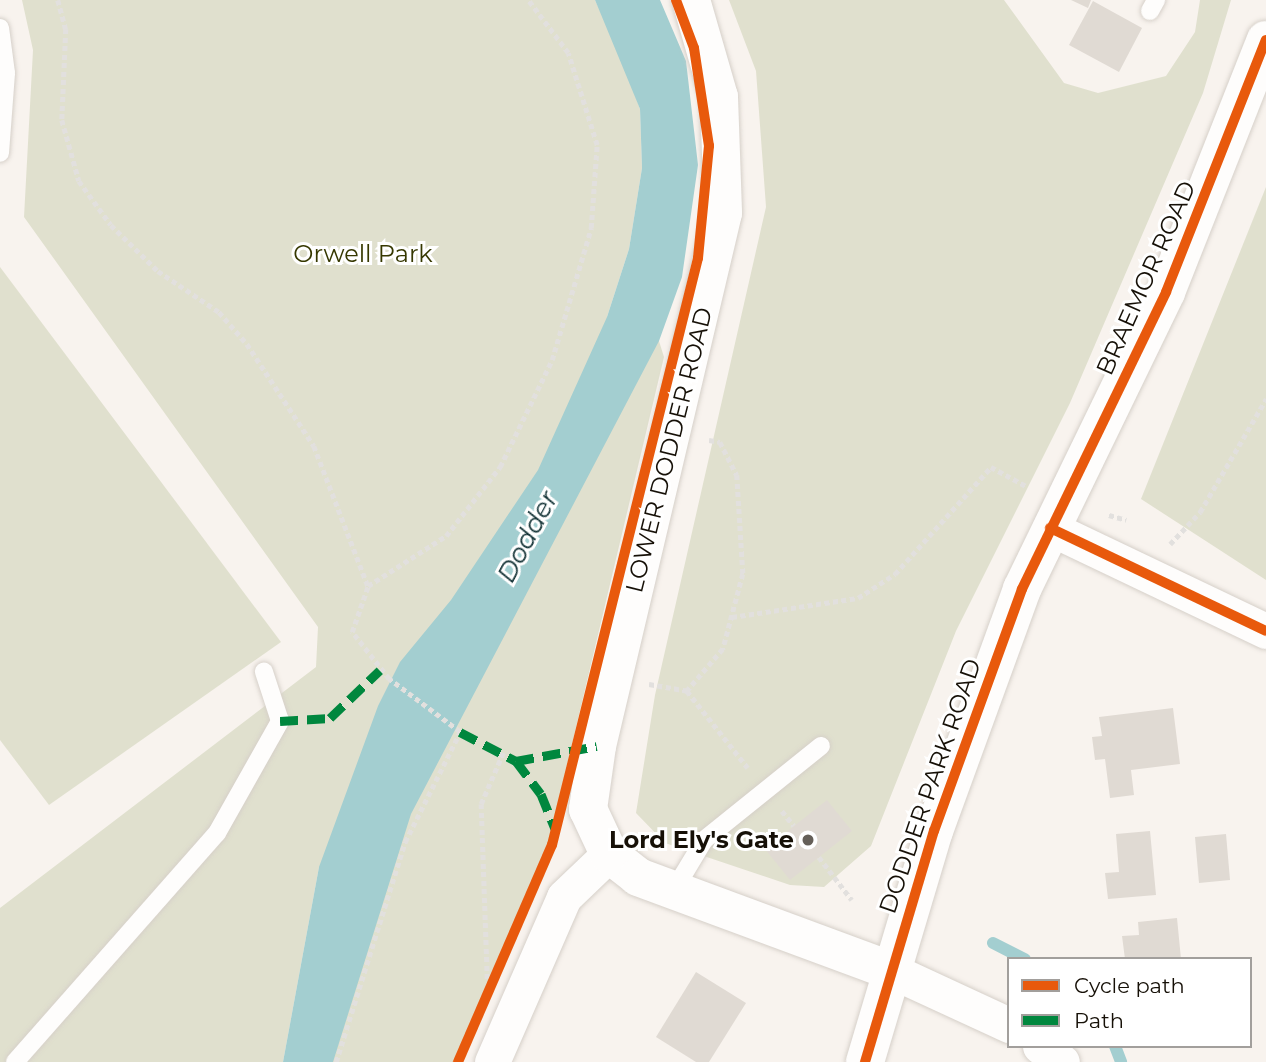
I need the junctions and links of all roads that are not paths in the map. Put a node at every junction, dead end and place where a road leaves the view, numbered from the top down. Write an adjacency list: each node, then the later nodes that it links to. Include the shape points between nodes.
1 (691, 0): 9 (street, LOWER DODDER ROAD, via 719,97 725,176 673,435 590,780 588,809)
2 (0, 28): 4 (lane, via 6,73)
3 (1266, 40): 5 (street, BRAEMOR ROAD, via 1166,292)
4 (0, 153)
5 (1050, 528): 6 (street); 11 (street, DODDER PARK ROAD, via 972,720)
6 (1266, 631)
7 (264, 672): 14 (lane, via 280,720 217,833)
8 (821, 746): 10 (lane, via 705,840)
9 (609, 854): 10 (street, LOWER DODDER ROAD, via 638,877); 15 (street, via 564,897)
10 (674, 890): 11 (street, LOWER DODDER ROAD)
11 (892, 971): 12 (street); 16 (street, DODDER PARK ROAD)
12 (1007, 1024)
13 (1043, 1048): 17 (street)
14 (15, 1062)
15 (492, 1062)
16 (865, 1062)
17 (1062, 1062)

